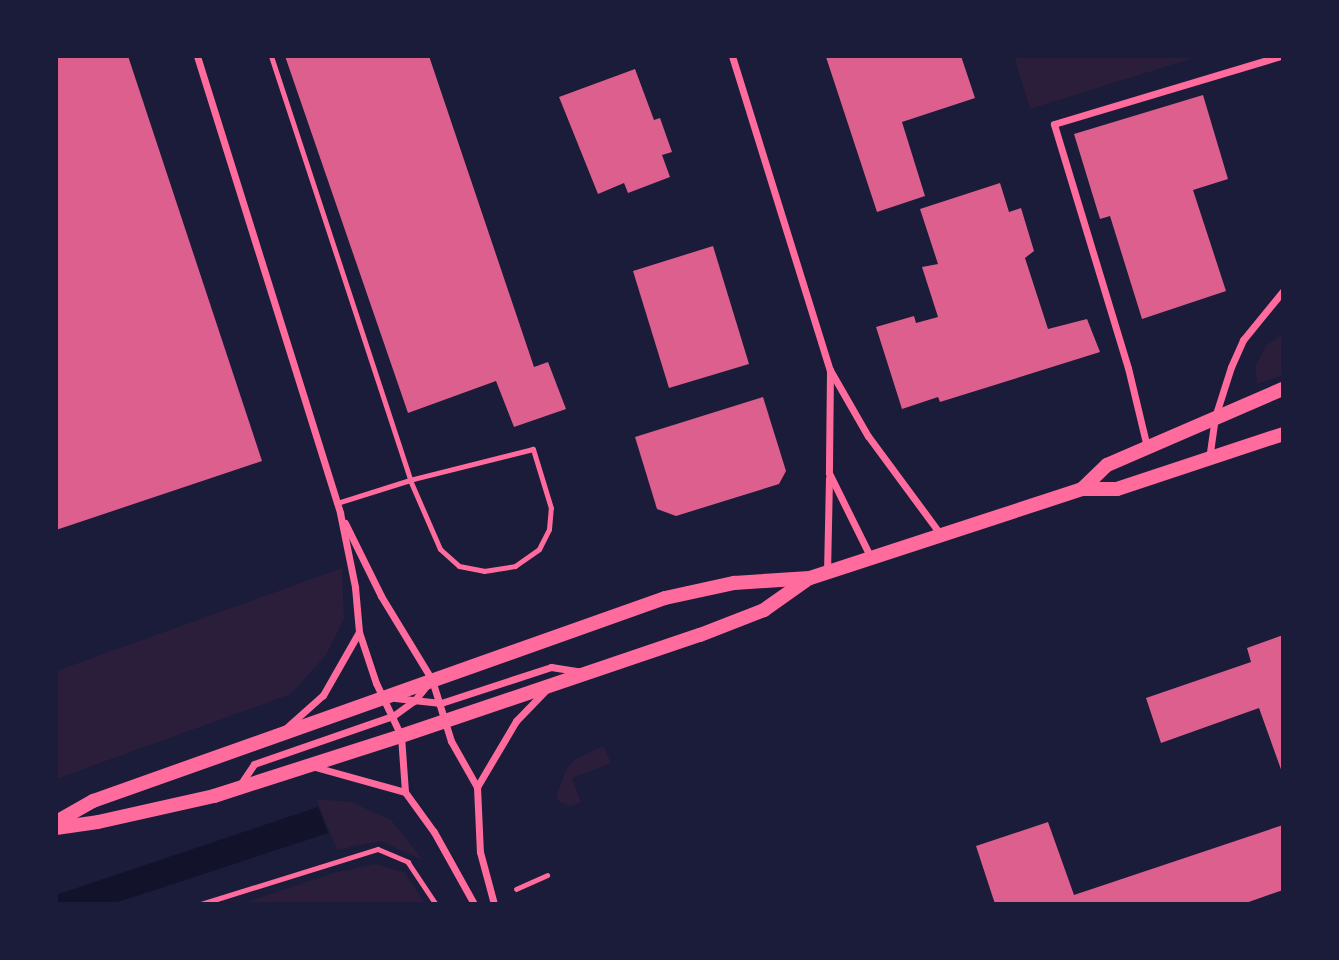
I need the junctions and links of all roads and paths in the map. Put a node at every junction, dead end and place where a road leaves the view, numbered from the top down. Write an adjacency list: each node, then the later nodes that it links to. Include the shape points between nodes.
1 (197, 56): 15 (street)
2 (271, 56): 13 (lane)
3 (732, 56): 6 (street)
4 (1281, 56): 10 (street, via 1054,124 1128,368)
5 (1283, 291): 8 (street, via 1243,340)
6 (830, 370): 12 (street); 17 (street, via 868,436)
7 (1283, 389): 8 (main road)
8 (1215, 417): 10 (main road); 11 (street)
9 (1283, 434): 11 (main road)
10 (1147, 447): 14 (main road, via 1107,464)
11 (1209, 459): 14 (main road, via 1117,489)
12 (829, 474): 18 (street); 19 (street)
13 (410, 480): 13 (lane, via 440,549 459,566 484,570 515,566 539,549 549,529 551,508 533,449); 15 (lane)
14 (1082, 489): 17 (main road)
15 (337, 503): 16 (street)
16 (340, 513): 21 (street); 23 (street, via 381,596)
17 (941, 535): 18 (main road)
18 (872, 559): 19 (main road)
19 (827, 573): 20 (main road)
20 (810, 578): 22 (main road, via 764,610); 23 (main road, via 734,583 665,598)
21 (359, 632): 25 (street); 30 (street, via 323,695)
22 (593, 673): 24 (main road); 27 (street, via 551,667)
23 (432, 680): 25 (main road); 26 (street); 27 (street)
24 (547, 688): 29 (main road); 33 (street, via 516,721)
25 (384, 696): 26 (street); 28 (street); 30 (main road)
26 (414, 701): 27 (street); 28 (street)
27 (441, 703): 29 (street)
28 (393, 716): 31 (street); 34 (street, via 254,764)
29 (447, 720): 31 (main road); 33 (street, via 451,741)
30 (280, 733): 36 (main road, via 93,801)
31 (401, 736): 32 (main road); 35 (street)
32 (309, 766): 34 (main road); 35 (street)
33 (477, 787): 41 (street, via 480,852)
34 (237, 789): 37 (main road)
35 (405, 792): 40 (street, via 434,832)
36 (56, 822)
37 (56, 828)
38 (201, 904): 39 (path, via 378,849 408,862)
39 (436, 904)
40 (474, 904)
41 (494, 904)

